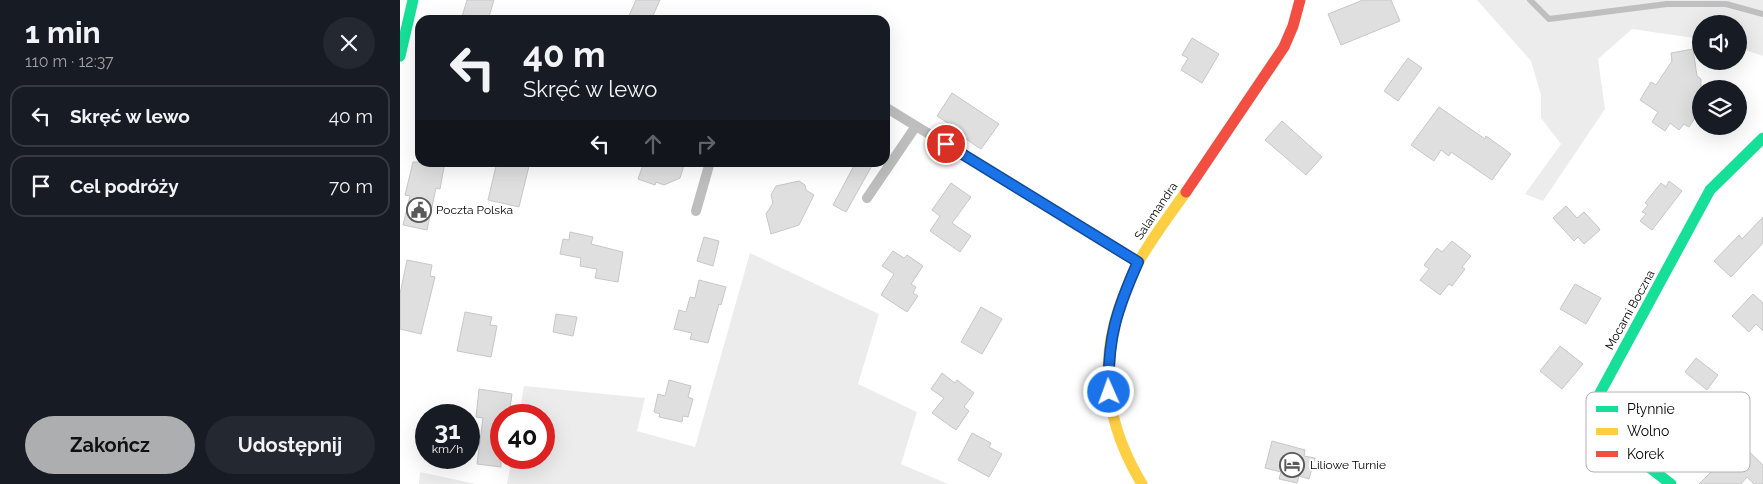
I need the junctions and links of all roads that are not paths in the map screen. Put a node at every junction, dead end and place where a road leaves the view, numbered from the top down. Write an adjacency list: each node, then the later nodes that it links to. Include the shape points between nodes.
1 (413, 0): 3 (street)
2 (1300, 0): 12 (street, Salamandra, via 1284,47)
3 (400, 56)
4 (890, 110): 5 (lane)
5 (916, 126): 7 (lane); 12 (lane)
6 (1763, 138): 13 (street, Mocarni Boczna, via 1710,190)
7 (890, 164)
8 (709, 167): 11 (lane)
9 (888, 167): 10 (lane)
10 (867, 198)
11 (696, 211)
12 (1138, 262): 15 (street, Salamandra, via 1112,330 1108,362 1113,421 1121,447)
13 (1601, 392)
14 (1656, 472): 16 (street, Mocarni Boczna)
15 (1142, 484)
16 (1671, 484)

